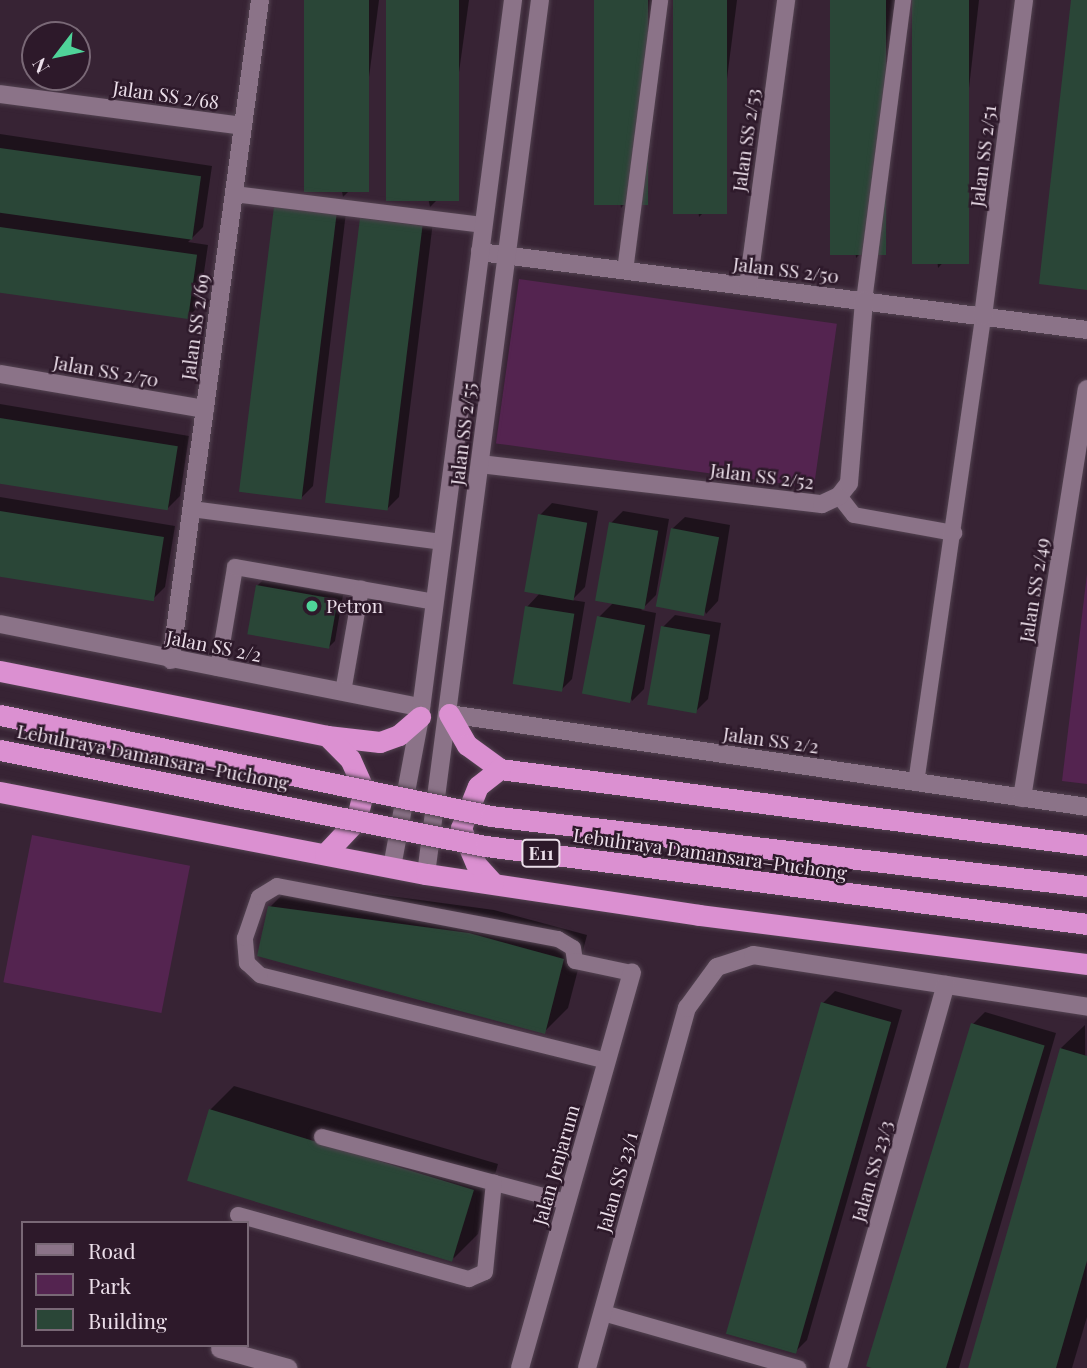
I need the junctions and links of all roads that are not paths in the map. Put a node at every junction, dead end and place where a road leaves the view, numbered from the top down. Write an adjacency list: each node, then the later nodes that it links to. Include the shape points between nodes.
1 (260, 0): 9 (street, Jalan SS 2/69)
2 (513, 0): 11 (street, Jalan SS 2/55)
3 (540, 0): 13 (street, Jalan SS 2/55)
4 (660, 0): 14 (lane)
5 (786, 0): 15 (street, Jalan SS 2/53)
6 (903, 0): 16 (lane)
7 (1024, 0): 17 (street, Jalan SS 2/51)
8 (0, 94): 9 (street, Jalan SS 2/68)
9 (243, 126): 10 (street, Jalan SS 2/69)
10 (234, 194): 11 (lane); 21 (street, Jalan SS 2/69)
11 (484, 225): 12 (street, Jalan SS 2/55)
12 (480, 252): 13 (street, Jalan SS 2/50); 26 (street, Jalan SS 2/55)
13 (507, 256): 14 (street, Jalan SS 2/50); 22 (street, Jalan SS 2/55)
14 (625, 271): 15 (street, Jalan SS 2/50)
15 (748, 286): 16 (street, Jalan SS 2/50)
16 (864, 301): 17 (street, Jalan SS 2/50); 23 (street, Jalan SS 2/52, via 849,483)
17 (984, 316): 18 (street, Jalan SS 2/50); 25 (lane)
18 (1087, 330)
19 (0, 374): 21 (street, Jalan SS 2/70)
20 (1087, 389): 42 (street, Jalan SS 2/49)
21 (205, 410): 24 (street, Jalan SS 2/69)
22 (481, 464): 23 (street, Jalan SS 2/52, via 822,504); 35 (street, Jalan SS 2/55)
23 (839, 496): 25 (lane, via 854,515)
24 (192, 509): 26 (lane); 30 (street, Jalan SS 2/69)
25 (954, 533): 40 (lane)
26 (443, 541): 28 (street, Jalan SS 2/55)
27 (361, 589): 28 (lane); 31 (lane, via 235,567); 33 (lane)
28 (435, 602): 34 (street, Jalan SS 2/55)
29 (0, 624): 30 (street, Jalan SS 2/2)
30 (172, 660): 31 (street, Jalan SS 2/2)
31 (218, 668): 33 (street, Jalan SS 2/2)
32 (0, 671): 37 (highway)
33 (343, 692): 34 (street, Jalan SS 2/2)
34 (421, 712): 37 (highway, via 399,736 380,742); 46 (street, Jalan SS 2/55)
35 (449, 714): 39 (highway, via 467,745); 40 (street, Jalan SS 2/2); 47 (street, Jalan SS 2/55)
36 (0, 715): 49 (highway, Lebuhraya Damansara–Puchong / E11, bridge, via 491,816)
37 (327, 736): 45 (highway, via 350,759 364,790 356,821)
38 (0, 750): 50 (highway, Lebuhraya Damansara–Puchong / E11, bridge, via 486,846)
39 (500, 769): 44 (highway); 48 (highway, via 478,786 461,828 476,864)
40 (916, 783): 42 (street, Jalan SS 2/2)
41 (0, 792): 45 (highway)
42 (1022, 798): 43 (street, Jalan SS 2/2)
43 (1087, 807)
44 (1087, 845)
45 (325, 854): 46 (highway)
46 (392, 867): 47 (highway)
47 (426, 874): 48 (highway)
48 (493, 883): 51 (highway, via 699,915)
49 (1087, 886)
50 (1087, 924)
51 (1087, 964)
52 (632, 973): 55 (street, Jalan Jenjarum); 55 (lane, via 575,961 573,948 558,939 277,886 259,897 245,938 247,962 260,975)
53 (946, 985): 54 (street); 60 (street, Jalan SS 23/1, via 753,955 717,967 687,1008); 66 (street, Jalan SS 23/3)
54 (1087, 1007)
55 (607, 1061): 58 (street, Jalan Jenjarum)
56 (322, 1137): 57 (lane)
57 (494, 1182): 58 (lane); 59 (lane, via 485,1272 469,1279)
58 (567, 1202): 63 (street, Jalan Jenjarum)
59 (238, 1215)
60 (603, 1313): 64 (street, Jalan SS 23/1); 65 (lane)
61 (220, 1349): 62 (street)
62 (288, 1368)
63 (520, 1368)
64 (587, 1368)
65 (798, 1368)
66 (838, 1368)

